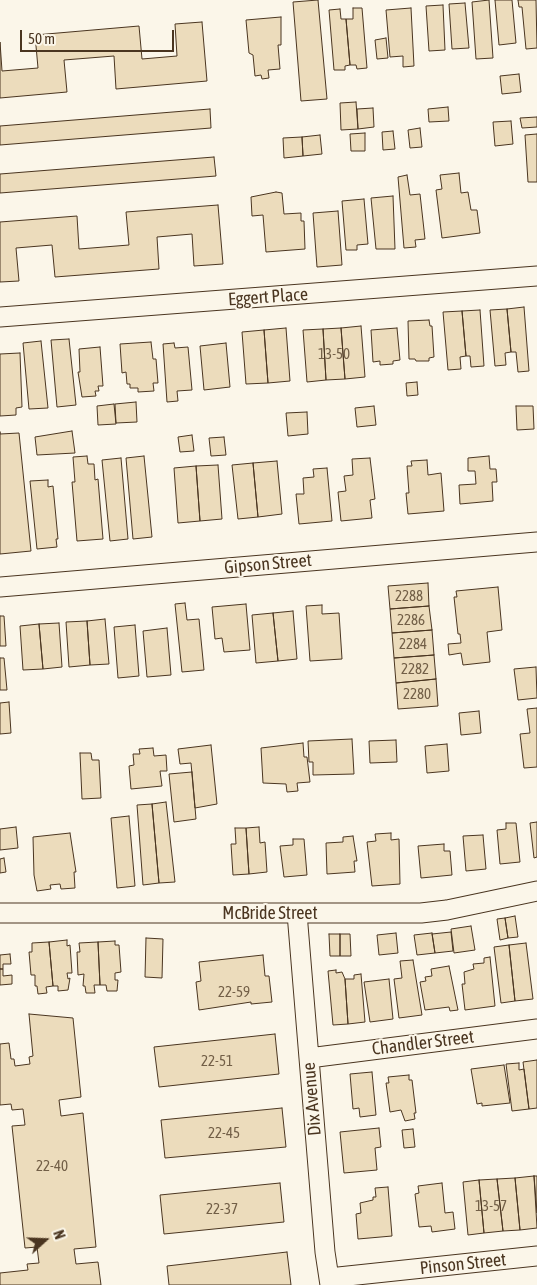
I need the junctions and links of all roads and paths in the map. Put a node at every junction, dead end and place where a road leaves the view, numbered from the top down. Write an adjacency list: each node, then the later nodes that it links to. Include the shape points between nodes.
1 (537, 276): 2 (street, Eggert Place)
2 (0, 317)
3 (537, 542): 4 (street, Gipson Street)
4 (0, 587)
5 (537, 891): 7 (street, McBride Street, via 447,910)
6 (0, 913): 7 (street, McBride Street)
7 (297, 913): 9 (street, Dix Avenue)
8 (537, 1029): 9 (street, Chandler Street)
9 (309, 1058): 11 (street, Dix Avenue)
10 (537, 1256): 11 (street, Pinson Street)
11 (330, 1282)

